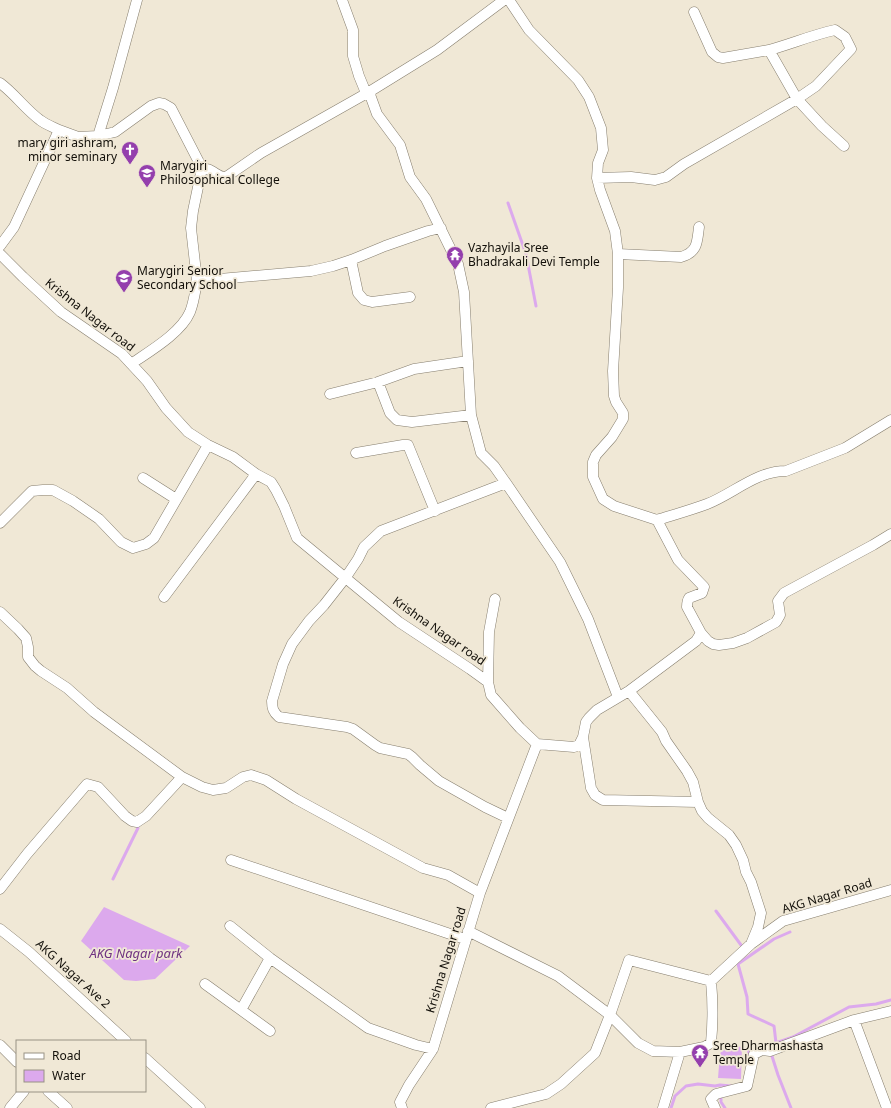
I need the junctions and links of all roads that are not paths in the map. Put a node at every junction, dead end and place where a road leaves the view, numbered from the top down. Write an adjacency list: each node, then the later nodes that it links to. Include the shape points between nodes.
1 (137, 0): 11 (street)
2 (342, 0): 8 (street, via 353,30 354,56 359,76)
3 (504, 0): 8 (street, via 437,50)
4 (509, 0): 14 (street, via 529,30 578,80 589,97 603,140)
5 (694, 12): 6 (street, via 716,56 723,58)
6 (769, 50): 9 (street); 9 (street, via 834,30 845,37 851,50 816,86)
7 (0, 84): 10 (street, via 40,120)
8 (367, 93): 13 (street, via 261,152 226,177 217,176); 16 (street, via 377,114 400,145 410,177 426,198)
9 (797, 99): 12 (street); 14 (street, via 666,177 655,180 631,176)
10 (59, 130): 11 (street, via 78,137); 17 (street, via 14,227)
11 (98, 136): 13 (street, via 115,132 151,106 164,104 172,108)
12 (844, 146)
13 (202, 168): 21 (street, via 192,211 191,228)
14 (597, 178): 19 (street, via 616,231)
15 (699, 227): 19 (street, via 697,243 693,251 686,256)
16 (441, 228): 20 (street); 23 (street, via 458,264 464,292)
17 (0, 246)
18 (0, 254): 24 (street, Krishna Nagar road, via 61,312 122,354)
19 (618, 254): 36 (street, via 613,371 614,396 623,413 612,437 596,455 593,462 593,477 603,499 614,506)
20 (351, 260): 21 (street, via 311,271); 22 (street, via 358,293 364,300 372,302)
21 (197, 281): 24 (street, via 189,314 182,325)
22 (410, 297)
23 (468, 362): 25 (street, via 414,369); 27 (street)
24 (131, 364): 29 (street, Krishna Nagar road, via 188,432)
25 (378, 382): 26 (street); 27 (street, via 390,413 397,420 412,422)
26 (330, 394)
27 (472, 415): 33 (street, via 481,453)
28 (891, 420): 36 (street, via 845,448 786,471 762,475 708,504)
29 (208, 445): 31 (street, Krishna Nagar road, via 233,457); 34 (street)
30 (356, 453): 35 (street, via 408,445)
31 (256, 474): 39 (street, Krishna Nagar road, via 271,482 297,538); 40 (street)
32 (143, 478): 34 (street)
33 (506, 483): 35 (street); 46 (street, via 560,562 588,620)
34 (176, 499): 37 (street, via 154,538 133,548 121,542 99,519 53,490 32,491)
35 (435, 511): 39 (street, via 381,531 364,547)
36 (657, 520): 43 (street, via 678,560 704,587 702,593 689,598 687,602 687,607)
37 (0, 524)
38 (891, 534): 43 (street, via 784,593 778,601 780,615 776,622 747,638 733,643 717,644 708,641)
39 (346, 577): 44 (street, Krishna Nagar road, via 399,622); 51 (street, via 292,644 272,701 274,713 279,717 353,729 380,748 408,754 439,781)
40 (164, 597)
41 (495, 599): 44 (street, via 489,632)
42 (0, 612): 49 (street, via 26,638 28,657 35,666)
43 (701, 632): 45 (street, via 696,641)
44 (488, 682): 48 (street, Krishna Nagar road, via 491,695)
45 (629, 691): 46 (street); 50 (street, via 662,732 687,770)
46 (618, 697): 47 (street, via 589,718)
47 (583, 738): 48 (street, via 579,745 574,747); 50 (street, via 591,788 595,795 603,800)
48 (537, 744): 51 (street, Krishna Nagar road)
49 (182, 777): 53 (street, via 146,816 137,822 125,816 98,787 87,784); 55 (street, via 213,790 226,788 251,775 266,780 423,868 448,875)
50 (698, 802): 59 (street, via 708,818 729,835 743,860 761,913)
51 (508, 818): 55 (street, Krishna Nagar road)
52 (231, 860): 58 (street)
53 (0, 889)
54 (891, 890): 59 (street, AKG Nagar Road, via 783,921)
55 (480, 894): 58 (street, Krishna Nagar road)
56 (230, 926): 60 (street)
57 (0, 928): 68 (street, AKG Nagar Ave 2)
58 (467, 935): 65 (street, via 558,976); 70 (street, Krishna Nagar road)
59 (751, 944): 61 (street, AKG Nagar Road)
60 (270, 958): 63 (street); 70 (street, via 368,1028)
61 (711, 981): 65 (street, via 629,960); 71 (street, via 713,1027 710,1043 704,1047)
62 (205, 984): 63 (street)
63 (241, 1010): 67 (street)
64 (891, 1011): 66 (street)
65 (610, 1015): 71 (street, via 638,1043 653,1051); 80 (street, via 595,1053 561,1084 546,1094)
66 (854, 1020): 82 (street, via 770,1051 762,1050 754,1054 747,1086 716,1094 711,1099); 83 (street)
67 (270, 1030)
68 (125, 1040)
69 (0, 1045): 73 (street)
70 (432, 1049): 79 (street, Krishna Nagar road, via 400,1102)
71 (680, 1052): 81 (street)
72 (146, 1059): 78 (street)
73 (16, 1061)
74 (23, 1092): 76 (street)
75 (49, 1092): 77 (street)
76 (10, 1108)
77 (67, 1108)
78 (200, 1108)
79 (402, 1108)
80 (491, 1108)
81 (663, 1108)
82 (715, 1108)
83 (887, 1108)

